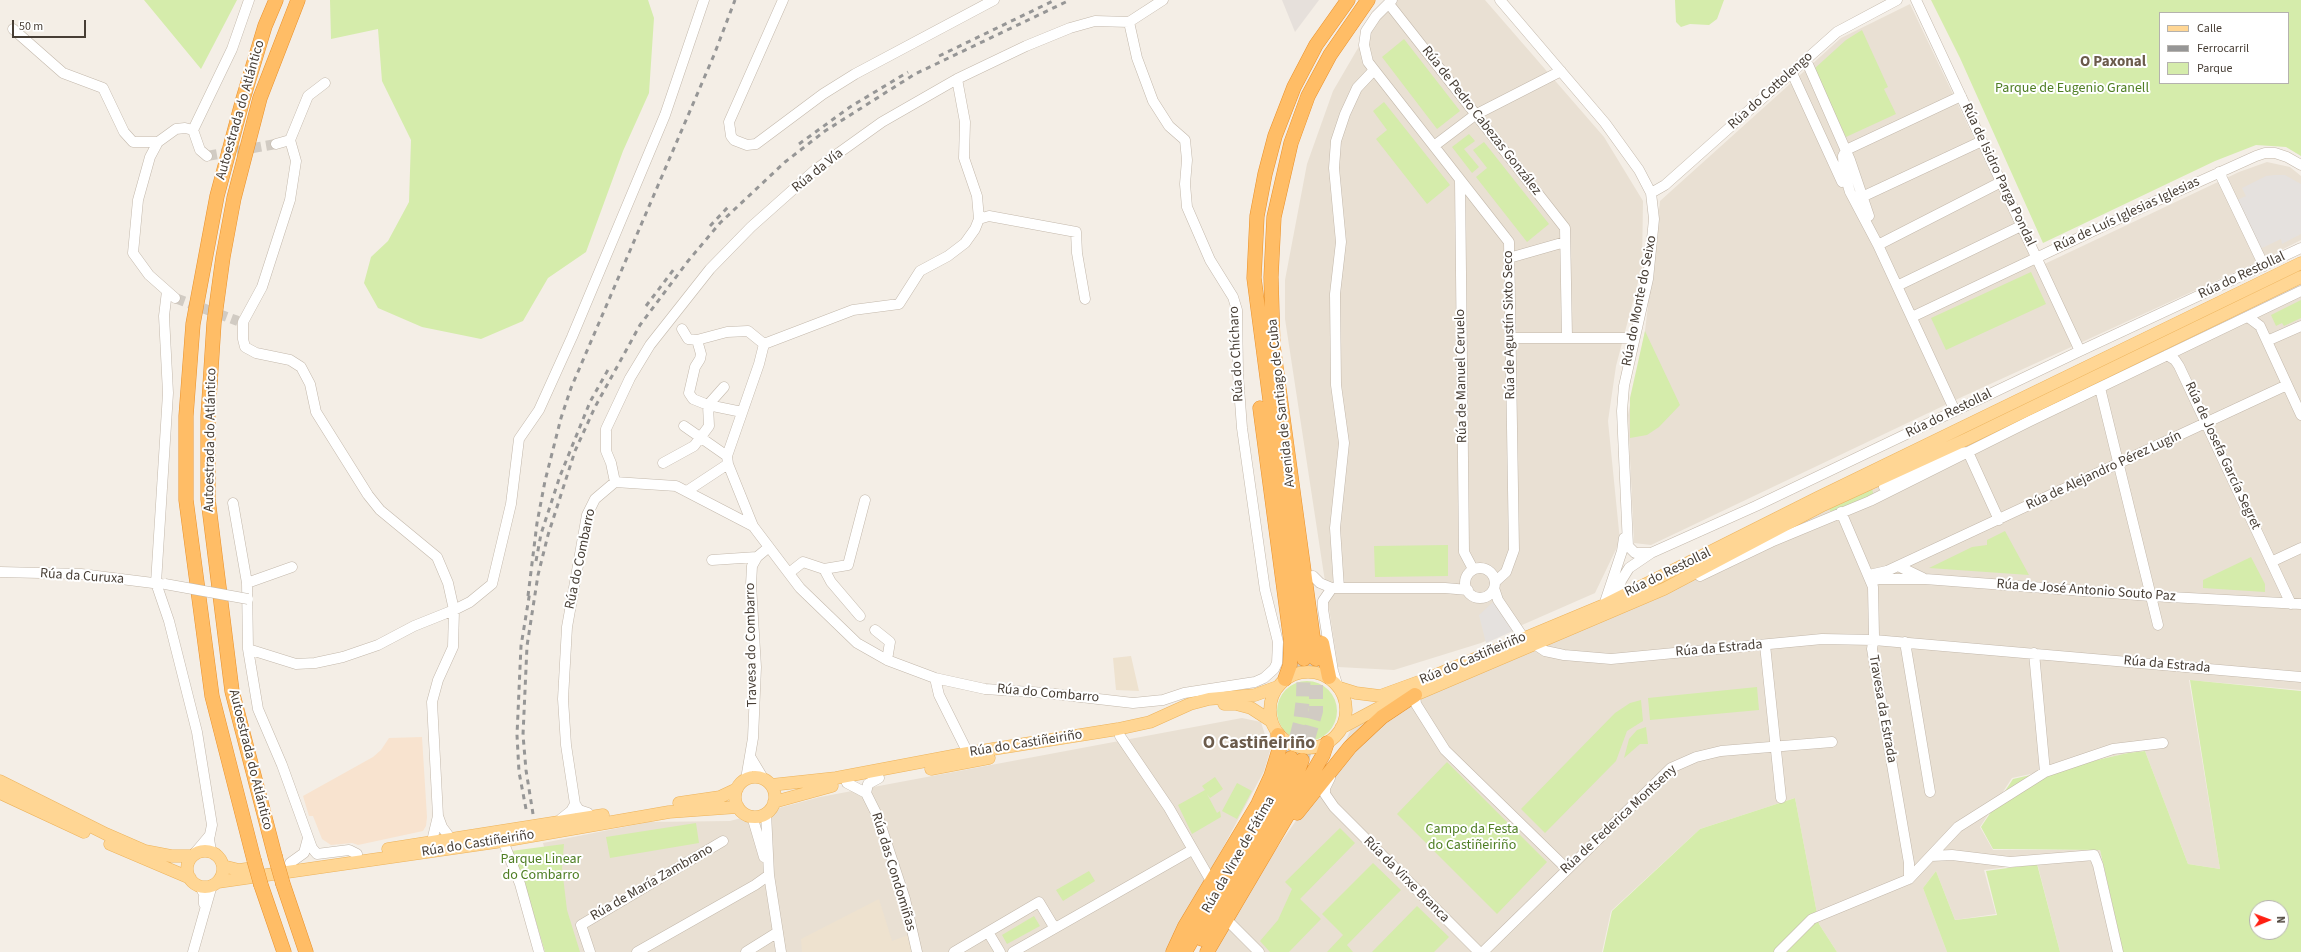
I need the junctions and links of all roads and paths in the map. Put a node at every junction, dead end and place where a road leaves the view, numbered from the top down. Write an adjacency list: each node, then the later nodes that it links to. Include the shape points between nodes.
1 (250, 0): 24 (street, via 232,49)
2 (276, 0): 204 (highway, Autoestrada do Atlántico, bridge, via 265,26 243,99 217,196 193,324 186,416 186,500 212,696)
3 (298, 0): 212 (highway, Autoestrada do Atlántico, bridge, via 260,98 234,198 223,257 214,323 208,416 208,499 232,691 275,856)
4 (704, 0): 132 (street, via 668,108 572,337 539,410 519,439 511,504 492,584 470,602)
5 (783, 0): 6 (street, via 729,122 734,140 748,145 756,144 823,94 855,74)
6 (994, 0)
7 (1163, 0): 14 (street, via 1156,6 1145,6)
8 (1348, 0): 49 (highway, Avenida de Santiago de Cuba, via 1313,52 1294,87 1275,136 1257,216)
9 (1368, 0): 53 (highway, Avenida de Santiago de Cuba, via 1330,55 1308,96 1291,143 1274,217)
10 (1500, 0): 18 (street, Rúa do Monte do Seixo)
11 (1897, 0): 16 (street, Rúa do Cottolengo, via 1836,32)
12 (1916, 0): 22 (street, Rúa de Isidro Parga Pondal)
13 (1390, 2): 17 (street, via 1366,31 1364,45); 23 (street, Rúa de Pedro Cabezas González)
14 (1129, 22): 20 (street, Rúa da Vía, via 1095,21 1070,28); 149 (street, Rúa do Chícharo, via 1137,58 1153,101 1169,126 1184,140 1187,160 1186,207 1210,260 1233,297 1237,310 1242,428 1265,590 1278,642 1278,663 1264,678)
15 (13, 29): 27 (street, via 62,72 103,88 124,132 133,142)
16 (1806, 60): 19 (street, Rúa do Cottolengo); 30 (street)
17 (1371, 66): 29 (street, Rúa de Agustín Sixto Seco); 120 (street, via 1345,114 1336,141 1334,168 1341,242 1335,305 1336,385 1344,443 1335,528)
18 (1561, 71): 23 (street); 37 (street, Rúa do Monte do Seixo, via 1629,154)
19 (1792, 73): 36 (street, via 1844,187); 37 (street, Rúa do Cottolengo, via 1665,185)
20 (957, 79): 39 (street, via 965,122 964,158 977,196); 88 (street, Rúa da Vía, via 882,122 815,170 751,227 710,269 650,345 611,417 606,429 606,441)
21 (325, 83): 25 (street, via 308,96)
22 (1961, 96): 26 (street, Rúa de Isidro Parga Pondal); 30 (street)
23 (1475, 115): 29 (street); 41 (street, Rúa de Pedro Cabezas González, via 1565,228)
24 (193, 130): 27 (street, via 176,129); 31 (street, via 200,150)
25 (290, 140): 28 (street); 132 (street, via 296,161 290,200 262,287 240,321 245,347 256,353 290,360 302,367 310,384 316,412 368,495 380,510 437,557 448,583)
26 (1982, 141): 35 (street, Rúa de Isidro Parga Pondal); 38 (street)
27 (158, 142): 118 (street, via 150,158 138,200 133,253 149,275 171,294 164,316 168,393)
28 (276, 144)
29 (1434, 146): 34 (street, Rúa de Agustín Sixto Seco)
30 (1846, 150): 36 (street, via 1843,156 1844,172); 38 (street)
31 (207, 156)
32 (2301, 165): 33 (street, Rúa de Luís Iglesias Iglesias, via 2288,157 2265,153)
33 (2219, 172): 45 (street, Rúa de Luís Iglesias Iglesias); 47 (street)
34 (1460, 180): 44 (street, Rúa de Agustín Sixto Seco, via 1509,242); 108 (street, Rúa de Manuel Ceruelo, via 1464,552)
35 (2001, 182): 40 (street, Rúa de Isidro Parga Pondal); 42 (street)
36 (1850, 192): 42 (street)
37 (1651, 193): 63 (street, Rúa do Monte do Seixo, via 1654,232 1648,278)
38 (1862, 197): 42 (street)
39 (979, 219): 52 (street, via 989,216 1076,232); 66 (street, via 965,243 948,256 920,271 899,304 853,310)
40 (2022, 226): 45 (street, Rúa de Isidro Parga Pondal); 50 (street)
41 (1566, 242): 44 (street); 61 (street, Rúa de Pedro Cabezas González)
42 (1878, 245): 50 (street)
43 (2301, 248): 47 (street, Rúa do Restollal)
44 (1509, 258): 62 (street, Rúa de Agustín Sixto Seco)
45 (2036, 258): 55 (street, Rúa de Luís Iglesias Iglesias); 67 (street, Rúa de Isidro Parga Pondal)
46 (2301, 263): 60 (main road, Rúa do Restollal)
47 (2264, 266): 67 (street, Rúa do Restollal)
48 (2301, 277): 60 (main road, Rúa do Restollal)
49 (1254, 278): 53 (highway, Avenida de Santiago de Cuba, via 1310,659 1273,345); 146 (highway, via 1254,360 1290,642 1290,665)
50 (1897, 286): 55 (street)
51 (2301, 291): 54 (street, Rúa do Restollal)
52 (1085, 299)
53 (1272, 301): 113 (highway, via 1283,356)
54 (2262, 310): 56 (street, Rúa do Restollal); 57 (street)
55 (1912, 317): 73 (street)
56 (2248, 317): 57 (street); 68 (street, Rúa do Restollal)
57 (2260, 326): 65 (street)
58 (2301, 326): 65 (street)
59 (682, 329): 64 (street, via 688,338)
60 (2170, 334): 76 (main road, Rúa do Restollal); 126 (main road, Rúa do Restollal, via 1833,490)
61 (1567, 337): 62 (street); 63 (street)
62 (1510, 338): 104 (street, Rúa de Agustín Sixto Seco, via 1514,550)
63 (1634, 338): 93 (street, Rúa do Monte do Seixo, via 1622,401)
64 (697, 340): 66 (street, via 727,332 748,331); 72 (street, via 701,354 689,393 693,399)
65 (2267, 341): 69 (street)
66 (764, 344): 74 (street, via 760,364)
67 (2080, 351): 73 (street, Rúa do Restollal)
68 (2167, 355): 71 (street, Rúa do Restollal); 77 (street, Rúa de Josefa García Segret, via 2177,363)
69 (2287, 385): 75 (street); 77 (street, Rúa de Alejandro Pérez Lugín)
70 (724, 386): 72 (street)
71 (2100, 388): 81 (street, Rúa do Restollal); 87 (street)
72 (708, 405): 74 (street); 79 (street, via 708,426)
73 (1955, 411): 99 (street, Rúa do Restollal)
74 (742, 412): 85 (street)
75 (2301, 415)
76 (2009, 419): 80 (main road, Rúa do Restollal); 81 (street, Rúa do Restollal)
77 (2207, 424): 87 (street, Rúa de Alejandro Pérez Lugín); 103 (street, Rúa de Josefa García Segret)
78 (684, 426): 79 (street)
79 (699, 437): 85 (street); 86 (street, via 694,446)
80 (1971, 437): 81 (street, Rúa do Restollal); 83 (main road, Rúa do Restollal); 84 (street, Rúa do Restollal)
81 (1995, 438): 82 (street, Rúa do Restollal)
82 (1968, 452): 84 (street, Rúa do Restollal); 94 (street, Rúa do Restollal, via 1870,501); 95 (street)
83 (1929, 455): 84 (street, Rúa do Restollal); 122 (main road, Rúa do Restollal, via 1823,505)
84 (1947, 455): 90 (street, Rúa do Restollal)
85 (728, 460): 89 (street); 96 (street)
86 (664, 463)
87 (2120, 464): 95 (street, Rúa de Alejandro Pérez Lugín); 125 (street)
88 (614, 482): 89 (street, Rúa do Combarro, via 676,486); 174 (street, Rúa do Combarro, via 595,499 587,515 567,627 563,698 566,745)
89 (687, 490): 96 (street, Rúa do Combarro)
90 (1875, 492)
91 (865, 500): 107 (street, via 848,565)
92 (233, 503): 117 (street)
93 (1626, 510): 99 (street, Rúa do Monte do Seixo, via 1629,550 1635,553); 131 (street, Rúa do Monte do Seixo, via 1622,551)
94 (1841, 512): 115 (street, Travesa da Estrada); 122 (street, Rúa do Restollal, via 1694,579)
95 (1999, 520): 100 (street, Rúa de Alejandro Pérez Lugín)
96 (753, 526): 97 (street, Rúa do Combarro)
97 (769, 547): 101 (street); 111 (street, Rúa do Combarro)
98 (2301, 548): 103 (street)
99 (1651, 553): 126 (street, Rúa do Restollal, via 1629,568 1621,581)
100 (1920, 555): 106 (street, Rúa de Alejandro Pérez Lugín); 112 (street, via 1915,565)
101 (757, 557): 102 (street); 160 (street, Travesa do Combarro, via 752,566 751,585 756,668)
102 (712, 560)
103 (2271, 562): 129 (street, Rúa de Josefa García Segret)
104 (1510, 563): 109 (street); 119 (street, Rúa de Agustín Sixto Seco)
105 (292, 566): 117 (street)
106 (1898, 566): 112 (street); 115 (street, Rúa de Alejandro Pérez Lugín)
107 (824, 569): 111 (street, via 803,562); 133 (street, via 831,582)
108 (1473, 569): 109 (street, via 1483,568); 114 (street)
109 (1489, 571): 119 (street)
110 (0, 572): 118 (street, Rúa da Curuxa, via 81,574)
111 (789, 573): 143 (street, Rúa do Combarro, via 800,588 857,643)
112 (1916, 574): 116 (street)
113 (1313, 576): 120 (street, via 1320,583); 147 (highway, via 1323,650)
114 (1466, 578): 121 (street); 123 (street)
115 (1870, 578): 116 (street, Rúa de José Antonio Souto Paz); 137 (street, Travesa da Estrada, via 1874,602)
116 (1925, 579): 125 (street, Rúa de José Antonio Souto Paz)
117 (247, 583): 127 (street)
118 (160, 584): 127 (street, Rúa da Curuxa, bridge); 183 (street, via 197,732 208,792 212,824)
119 (1495, 585): 124 (street); 128 (street)
120 (1335, 588): 121 (street); 147 (street, via 1323,601 1323,609)
121 (1445, 588): 123 (street)
122 (1664, 589): 139 (main road, Rúa do Restollal)
123 (1468, 590): 124 (street, via 1475,596)
124 (1486, 596): 128 (street)
125 (2151, 596): 129 (street, Rúa de José Antonio Souto Paz); 134 (street)
126 (1617, 598): 131 (main road, Rúa do Restollal)
127 (248, 599): 141 (street)
128 (1498, 600): 136 (street)
129 (2290, 604): 130 (street, Rúa de José Antonio Souto Paz)
130 (2301, 604)
131 (1604, 605): 136 (main road, Rúa do Castiñeiriño)
132 (454, 610): 141 (street, via 414,626 378,645 315,663 296,664); 180 (street, via 453,647 438,680 432,702)
133 (860, 616)
134 (2158, 625)
135 (875, 630): 143 (street, via 890,642)
136 (1523, 637): 147 (main road, Rúa do Castiñeiriño, via 1380,696 1356,693)
137 (1874, 640): 138 (street, Rúa da Estrada); 140 (street, Rúa da Estrada, via 1822,639); 201 (street, Travesa da Estrada, via 1872,649 1909,863)
138 (1905, 642): 142 (street, Rúa da Estrada); 170 (street)
139 (1536, 645): 140 (street, Rúa da Estrada, via 1545,651 1564,655 1611,659); 148 (main road, Rúa do Castiñeiriño)
140 (1765, 645): 158 (street)
141 (248, 649): 186 (street, via 258,709 282,765)
142 (2034, 653): 144 (street, Rúa da Estrada); 163 (street)
143 (887, 660): 145 (street, Rúa do Combarro)
144 (2301, 677)
145 (935, 678): 149 (street, Rúa do Combarro, via 985,689 1046,692 1133,702); 159 (street, via 959,739)
146 (1281, 683): 147 (main road, Rúa do Castiñeiriño, via 1300,672 1307,671); 150 (main road, via 1271,700); 159 (main road, Rúa do Castiñeiriño, via 1255,695 1219,697 1202,701 1137,725)
147 (1336, 683): 151 (main road, Rúa do Castiñeiriño, via 1346,708 1346,718)
148 (1415, 695): 151 (main road, Rúa do Castiñeiriño, via 1386,704); 152 (highway); 198 (street, via 1416,704 1445,750)
149 (1163, 700)
150 (1271, 721): 153 (main road); 154 (main road, Rúa do Castiñeiriño, via 1244,705 1220,704)
151 (1341, 728): 156 (main road, Rúa do Castiñeiriño)
152 (1367, 730): 175 (highway, via 1336,763); 177 (street, Rúa da Virxe Branca, via 1362,742 1324,788)
153 (1278, 735): 156 (main road, via 1298,748 1312,749); 202 (highway, via 1279,750 1271,776 1258,804)
154 (1120, 736): 161 (main road, Rúa do Castiñeiriño); 189 (street, via 1169,808)
155 (1832, 742): 158 (street, Rúa de Federica Montseny)
156 (1327, 743): 191 (highway, via 1323,755)
157 (2163, 743): 163 (street, via 2113,749)
158 (1776, 747): 172 (street); 198 (street, Rúa de Federica Montseny, via 1721,751 1696,757 1671,768)
159 (962, 756): 161 (main road); 162 (main road, via 928,766); 166 (main road, Rúa do Castiñeiriño, via 836,778)
160 (750, 758): 165 (street, Travesa do Combarro); 166 (street)
161 (989, 758): 162 (main road, Rúa do Castiñeiriño)
162 (920, 771): 164 (main road, Rúa do Castiñeiriño)
163 (2045, 772): 195 (street, via 1958,826)
164 (879, 778): 167 (main road, Rúa do Castiñeiriño); 171 (street, via 868,784)
165 (746, 779): 166 (main road, Rúa do Castiñeiriño, via 751,777); 169 (main road, Rúa do Castiñeiriño)
166 (767, 781): 173 (main road, via 775,796)
167 (847, 783): 171 (street); 173 (main road, Rúa do Castiñeiriño)
168 (1, 785): 194 (main road, via 145,851 171,856); 200 (main road, via 144,860)
169 (737, 789): 176 (main road, via 735,795); 193 (main road, Rúa do Castiñeiriño, via 714,798)
170 (1930, 792)
171 (866, 793): 218 (street, Rúa das Condomiñas, via 878,817 905,900)
172 (1781, 798)
173 (774, 802): 179 (main road)
174 (575, 804): 178 (street, via 579,810); 182 (street, via 571,811)
175 (1303, 806): 177 (street, Rúa da Virxe Branca, via 1315,798 1322,798); 191 (highway)
176 (738, 807): 181 (main road); 187 (main road, Rúa do Castiñeiriño, via 669,812)
177 (1334, 807): 227 (street, Rúa da Virxe Branca)
178 (588, 813)
179 (766, 813): 181 (main road); 199 (street)
180 (438, 816): 184 (street, via 442,828); 185 (street)
181 (752, 816): 199 (street)
182 (561, 818)
183 (210, 835): 190 (street); 194 (street)
184 (448, 835)
185 (433, 837)
186 (308, 838): 192 (street); 196 (street, via 307,847)
187 (503, 841): 203 (main road, Rúa do Castiñeiriño); 213 (street, via 504,849 518,879)
188 (723, 841): 214 (street, Rúa de María Zambrano, via 581,926)
189 (1192, 850): 202 (street); 206 (street)
190 (211, 852): 194 (main road); 197 (main road, via 219,857)
191 (1266, 853): 205 (highway)
192 (317, 854): 193 (street, via 348,850); 196 (street)
193 (357, 854): 196 (main road, Rúa do Castiñeiriño)
194 (193, 855): 200 (main road, via 187,869)
195 (1931, 856): 201 (street, via 1924,860); 230 (street, via 1952,855 2010,862 2094,855)
196 (294, 861): 197 (main road, Rúa do Castiñeiriño, via 244,870)
197 (223, 866): 203 (main road, via 223,872)
198 (1567, 869): 228 (street, Rúa de Federica Montseny)
199 (769, 875): 207 (street); 215 (street)
200 (190, 878): 203 (main road)
201 (1909, 879): 229 (street, via 1812,919)
202 (1211, 882): 222 (highway)
203 (210, 884): 209 (street, via 204,894 199,935)
204 (262, 888): 210 (highway); 211 (highway, Autoestrada do Atlántico)
205 (1226, 919): 225 (highway); 226 (street)
206 (1054, 927): 208 (street, via 1039,902); 221 (street)
207 (778, 932): 216 (street); 217 (street)
208 (988, 932): 219 (street); 220 (street)
209 (193, 952)
210 (277, 952)
211 (284, 952)
212 (306, 952)
213 (539, 952)
214 (590, 952)
215 (637, 952)
216 (746, 952)
217 (782, 952)
218 (917, 952)
219 (954, 952)
220 (1000, 952)
221 (1013, 952)
222 (1173, 952)
223 (1185, 952): 224 (highway, Rúa da Virxe de Fátima, via 1296,759 1293,785 1276,818)
224 (1195, 952)
225 (1207, 952)
226 (1259, 952)
227 (1479, 952)
228 (1483, 952)
229 (1779, 952)
230 (2118, 952)

